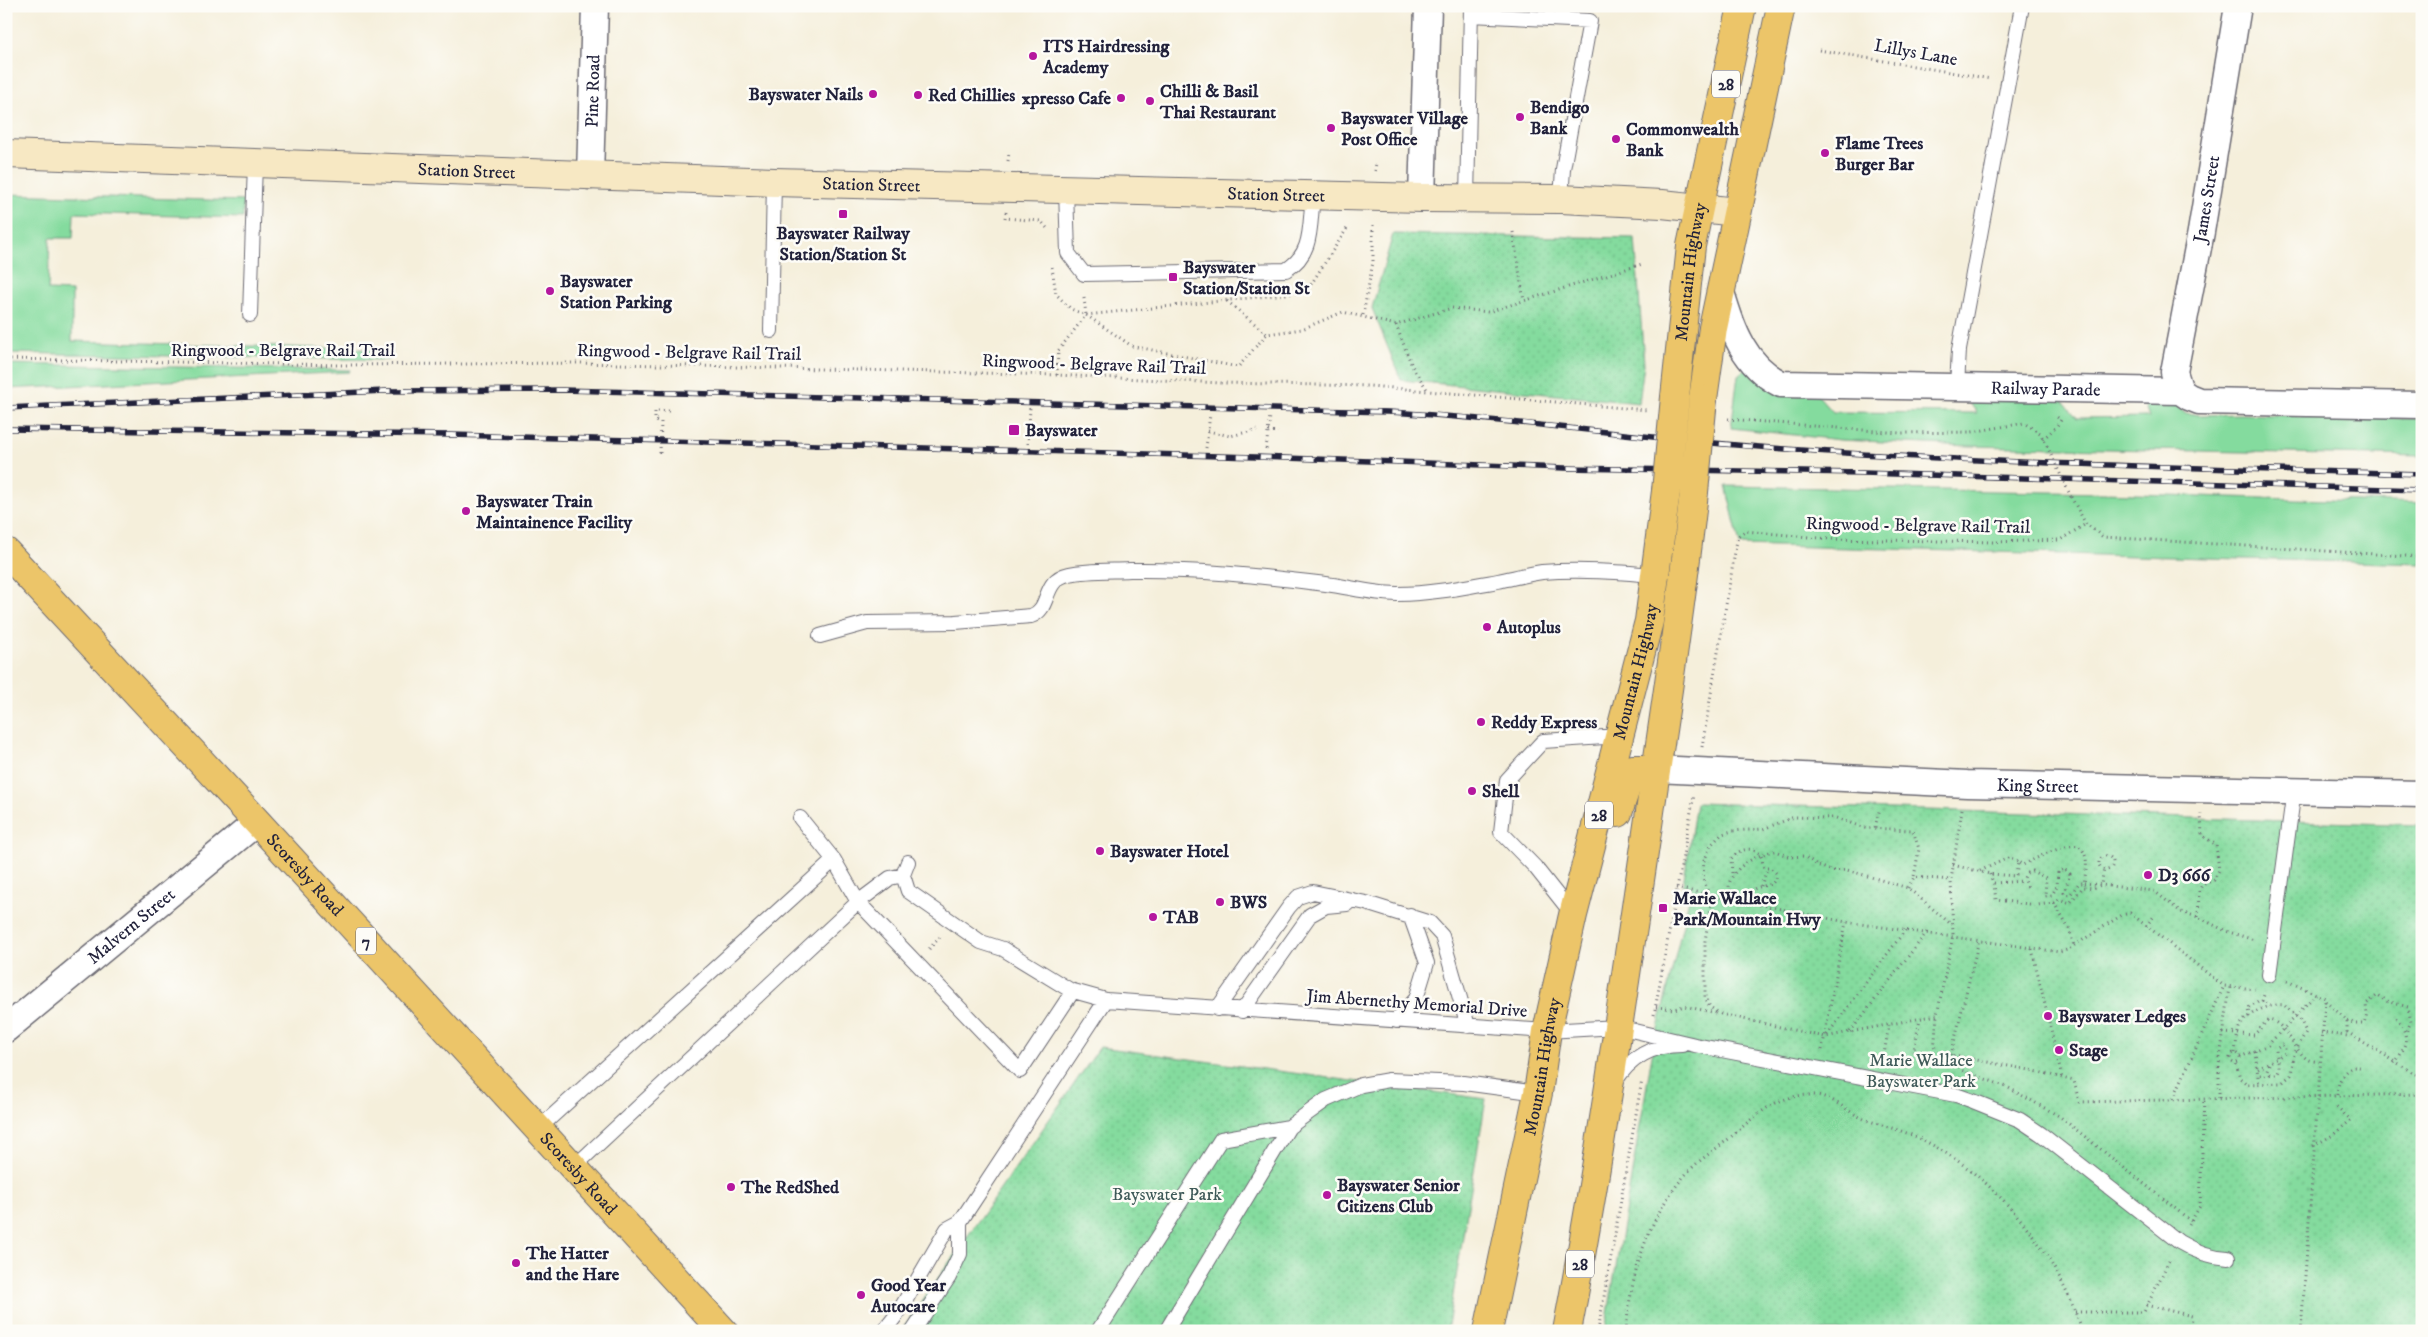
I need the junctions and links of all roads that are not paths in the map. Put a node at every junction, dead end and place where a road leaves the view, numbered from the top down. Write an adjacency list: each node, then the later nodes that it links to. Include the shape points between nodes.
1 (595, 6): 10 (street, Pine Road)
2 (1428, 6): 14 (street)
3 (1742, 6): 17 (main road, Mountain Highway / 28)
4 (1781, 6): 18 (main road, Mountain Highway / 28)
5 (2022, 6): 22 (lane, via 1959,350)
6 (2238, 6): 23 (street, James Street, via 2174,372)
7 (1471, 11): 15 (lane); 16 (lane, via 1590,21 1563,169)
8 (6, 154): 9 (main road, Station Street)
9 (255, 163): 10 (main road, Station Street); 20 (lane)
10 (590, 176): 11 (main road, Station Street)
11 (774, 182): 12 (main road, Station Street); 21 (lane)
12 (1066, 190): 13 (main road, Station Street); 13 (lane, via 1068,252 1084,274 1286,270 1298,262 1307,248)
13 (1313, 196): 14 (main road, Station Street)
14 (1422, 198): 15 (main road, Station Street)
15 (1467, 199): 16 (main road, Station Street)
16 (1561, 199): 17 (main road, Station Street)
17 (1699, 208): 18 (main road, Station Street); 26 (main road, Mountain Highway / 28, bridge, via 1690,246)
18 (1737, 212): 19 (main road, Mountain Highway / 28)
19 (1721, 292): 22 (street, Railway Parade, via 1731,328 1741,347 1757,368 1781,384); 29 (main road, Mountain Highway / 28, bridge, via 1703,399 1681,609)
20 (250, 315)
21 (771, 331)
22 (1956, 386): 23 (street, Railway Parade)
23 (2180, 390): 24 (street, Railway Parade, via 2199,400)
24 (2422, 405)
25 (6, 552): 33 (main road, Scoresby Road / 7)
26 (1656, 575): 27 (lane, via 1542,572 1397,594 1222,573 1161,570 1088,572 1062,576 1054,581 1040,610 1031,616 956,622 867,623); 28 (main road, Mountain Highway / 28, via 1649,621)
27 (820, 636)
28 (1620, 736): 38 (main road, Mountain Highway / 28); 38 (lane, via 1543,741 1507,780 1501,832)
29 (1656, 769): 30 (street, King Street, via 1966,784); 46 (main road, Mountain Highway / 28); 48 (main road, via 1632,769)
30 (2294, 790): 31 (street, King Street); 39 (lane)
31 (2422, 794)
32 (800, 818): 34 (lane)
33 (257, 822): 47 (street, Malvern Street); 53 (main road, Scoresby Road / 7)
34 (834, 860): 35 (lane); 53 (lane)
35 (858, 902): 40 (lane, Jim Abernethy Memorial Drive, via 906,869 908,891 981,942 1003,949); 40 (lane, via 1020,1070); 54 (lane)
36 (1366, 903): 37 (lane); 42 (lane, via 1313,892 1298,897); 43 (lane, via 1326,906 1310,915)
37 (1410, 915): 44 (lane, via 1427,963 1416,999); 45 (lane, via 1430,923 1442,936)
38 (1574, 915): 48 (main road, Mountain Highway / 28)
39 (2269, 975)
40 (1073, 992): 41 (lane, Jim Abernethy Memorial Drive)
41 (1106, 1000): 42 (lane, Jim Abernethy Memorial Drive); 55 (lane)
42 (1217, 1009): 43 (lane, Jim Abernethy Memorial Drive)
43 (1242, 1011): 44 (lane, Jim Abernethy Memorial Drive)
44 (1396, 1021): 45 (lane, Jim Abernethy Memorial Drive)
45 (1468, 1026): 48 (lane, Jim Abernethy Memorial Drive)
46 (1618, 1027): 48 (lane, Jim Abernethy Memorial Drive); 49 (lane, Jim Abernethy Memorial Drive); 50 (main road, Mountain Highway / 28)
47 (6, 1029)
48 (1548, 1031): 51 (main road, Mountain Highway / 28)
49 (1695, 1045): 50 (lane, via 1647,1051 1626,1067); 56 (lane, Jim Abernethy Memorial Drive, via 1973,1100 2020,1120 2061,1147 2179,1242 2215,1257)
50 (1609, 1092): 63 (main road, Mountain Highway / 28)
51 (1538, 1093): 52 (lane, via 1464,1083 1388,1080 1361,1085 1326,1100); 62 (main road, Mountain Highway / 28)
52 (1289, 1127): 60 (lane, via 1221,1138); 61 (lane)
53 (538, 1129): 54 (main road, Scoresby Road / 7)
54 (574, 1167): 57 (main road, Scoresby Road / 7)
55 (960, 1222): 58 (lane, via 947,1229); 59 (lane, via 960,1254 949,1277)
56 (2228, 1258)
57 (723, 1331)
58 (884, 1331)
59 (913, 1331)
60 (1098, 1331)
61 (1166, 1331)
62 (1488, 1331)
63 (1567, 1331)

